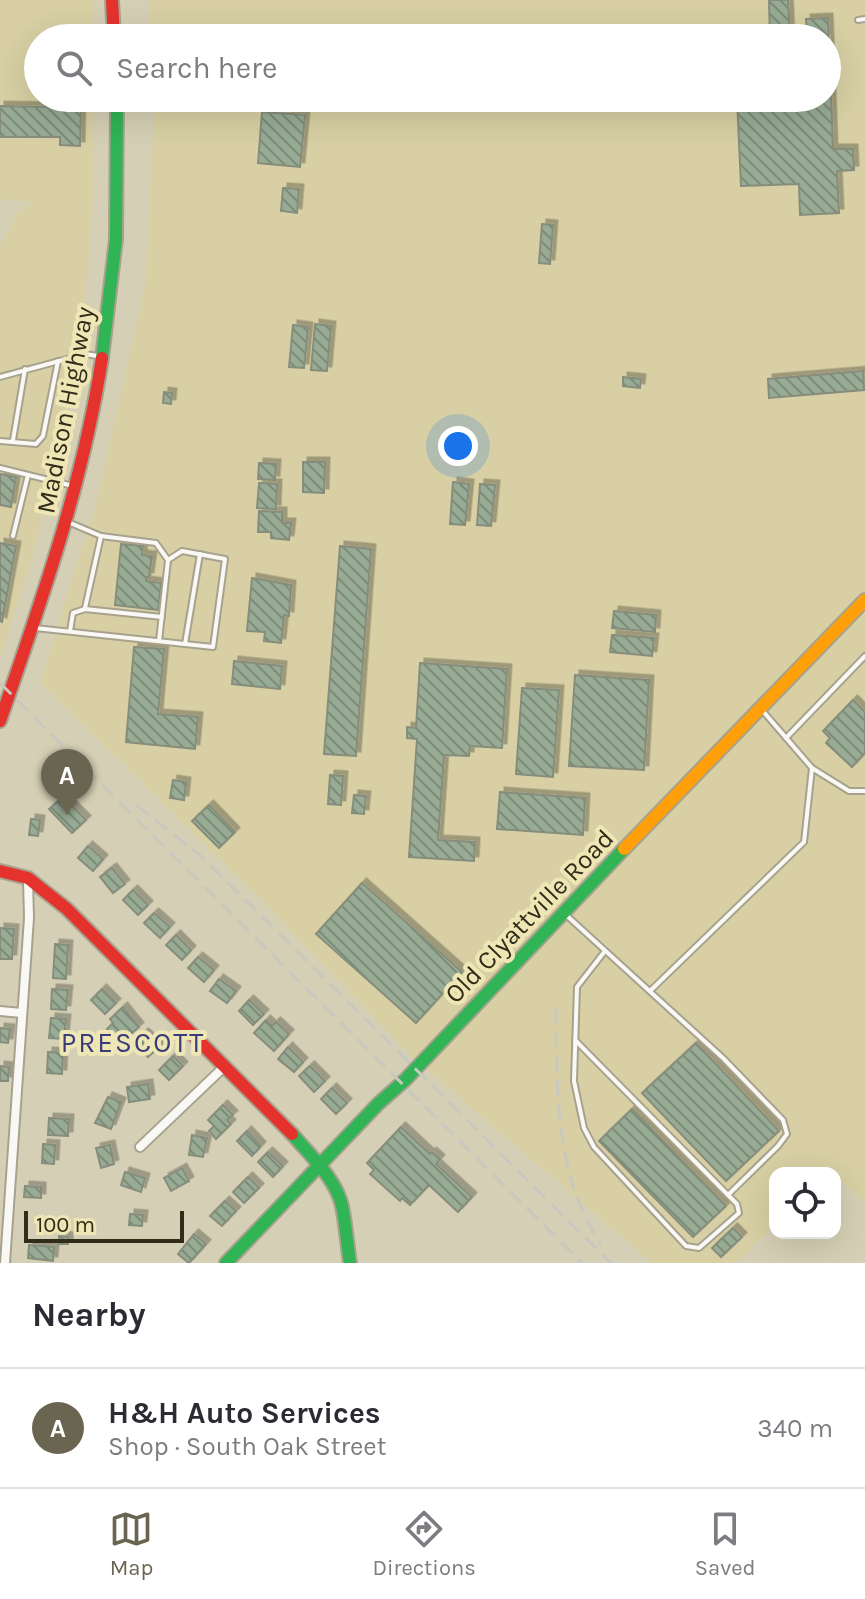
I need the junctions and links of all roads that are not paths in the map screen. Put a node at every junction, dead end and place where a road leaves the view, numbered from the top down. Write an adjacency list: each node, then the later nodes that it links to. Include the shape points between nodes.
1 (112, 0): 4 (main road)
2 (865, 19): 3 (lane)
3 (858, 20)
4 (113, 24)
5 (117, 112): 6 (main road, Madison Highway, via 116,213)
6 (101, 357): 7 (lane, via 85,354); 14 (main road, Madison Highway)
7 (58, 361): 8 (lane); 10 (lane, via 43,436 36,444)
8 (25, 369): 9 (lane); 10 (lane)
9 (0, 377)
10 (13, 440): 11 (lane)
11 (0, 441)
12 (0, 468): 13 (lane)
13 (28, 475): 14 (lane); 16 (lane)
14 (76, 487): 15 (main road, Madison Highway)
15 (66, 522): 17 (lane); 23 (main road, Madison Highway)
16 (13, 536)
17 (101, 536): 19 (lane, via 156,543); 21 (lane)
18 (200, 554): 19 (lane, via 182,551); 26 (lane); 26 (lane, via 225,559 213,647)
19 (168, 560): 22 (lane)
20 (865, 600): 28 (main road, Old Clyattville Road)
21 (85, 609): 22 (lane); 24 (lane, via 73,613)
22 (162, 617): 25 (lane)
23 (32, 627): 24 (lane); 29 (main road, Madison Highway)
24 (70, 631): 25 (lane)
25 (159, 641): 26 (lane)
26 (185, 644)
27 (865, 656): 30 (lane)
28 (760, 708): 30 (lane); 35 (main road, Old Clyattville Road)
29 (0, 721)
30 (786, 738): 31 (lane)
31 (812, 768): 32 (lane, via 849,791); 37 (lane, via 804,842)
32 (865, 791)
33 (1, 873): 34 (main road)
34 (28, 878): 39 (street); 41 (main road, via 67,909)
35 (563, 912): 36 (lane); 45 (main road, Old Clyattville Road)
36 (605, 951): 37 (lane); 40 (lane, via 577,987)
37 (650, 991): 46 (lane, via 783,1120 787,1134)
38 (0, 1011): 39 (street)
39 (22, 1013): 44 (street)
40 (574, 1039): 46 (lane); 46 (lane, via 574,1081 584,1128 594,1147 686,1246 699,1248 739,1213)
41 (225, 1066): 42 (street); 45 (main road)
42 (140, 1147)
43 (0, 1151): 44 (street)
44 (13, 1153): 47 (street)
45 (320, 1167): 48 (main road, Old Clyattville Road); 49 (main road, via 342,1205)
46 (728, 1195)
47 (5, 1263)
48 (226, 1263)
49 (350, 1263)

